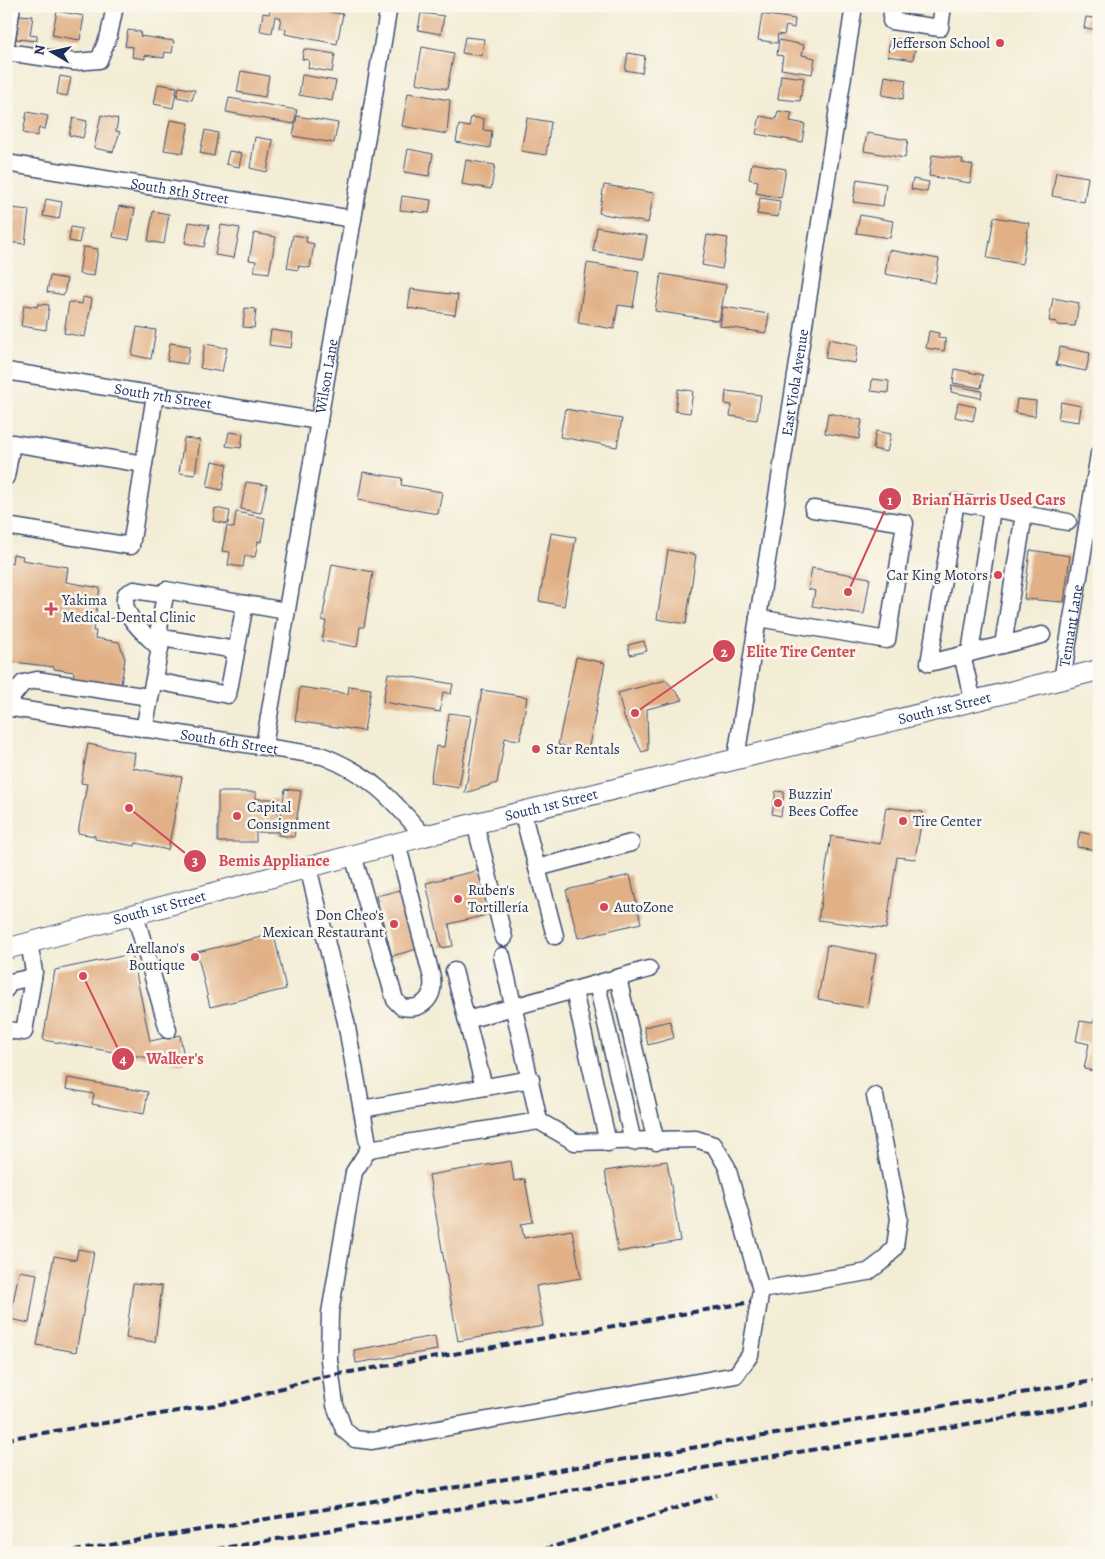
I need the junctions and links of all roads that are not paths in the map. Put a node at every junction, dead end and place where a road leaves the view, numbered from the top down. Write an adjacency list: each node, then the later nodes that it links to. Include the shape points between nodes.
1 (12, 6): 7 (street)
2 (115, 6): 8 (street, via 99,60 75,62)
3 (389, 6): 10 (street, Wilson Lane)
4 (854, 6): 25 (street, East Viola Avenue)
5 (893, 6): 6 (street, via 891,21 940,28)
6 (943, 6)
7 (6, 44)
8 (6, 52)
9 (6, 163): 10 (street, South 8th Street)
10 (353, 220): 13 (street, Wilson Lane)
11 (6, 371): 12 (street, South 7th Street)
12 (155, 395): 13 (street, South 7th Street); 15 (street)
13 (319, 421): 24 (street, Wilson Lane)
14 (1099, 454): 32 (street, Tennant Lane)
15 (144, 464): 16 (street, via 12,443); 21 (street, via 131,546)
16 (6, 477)
17 (813, 509): 25 (street, via 905,523 886,640)
18 (992, 509): 19 (street); 30 (street); 30 (street, via 956,502 929,663)
19 (1024, 514): 20 (street); 28 (street)
20 (1068, 522)
21 (6, 526)
22 (166, 595): 23 (street, via 166,590); 27 (street, via 159,628); 27 (street, via 134,590 126,594 125,599 126,612)
23 (245, 604): 24 (street); 29 (street)
24 (286, 611): 38 (street, Wilson Lane)
25 (758, 618): 39 (street, East Viola Avenue)
26 (1042, 635): 28 (street)
27 (161, 643): 29 (street); 33 (street)
28 (1003, 645): 30 (street)
29 (236, 650): 33 (street, via 228,695)
30 (966, 654): 35 (street)
31 (1099, 670): 32 (main road, South 1st Street)
32 (1062, 680): 35 (main road, South 1st Street)
33 (154, 681): 34 (street)
34 (149, 697): 36 (street, via 37,680 24,683); 37 (street)
35 (973, 701): 39 (main road, South 1st Street)
36 (6, 706): 37 (street, South 6th Street)
37 (144, 729): 38 (street, South 6th Street)
38 (264, 746): 42 (street, South 6th Street, via 323,756 350,767 394,801)
39 (736, 758): 40 (main road, South 1st Street)
40 (522, 811): 41 (main road, South 1st Street); 47 (street)
41 (475, 823): 42 (main road, South 1st Street); 50 (street)
42 (424, 836): 43 (main road, South 1st Street)
43 (397, 843): 45 (main road, South 1st Street); 45 (street, via 434,990 425,1004 417,1007 402,1007 395,1000)
44 (631, 843): 47 (street)
45 (353, 855): 46 (main road, South 1st Street)
46 (308, 867): 48 (main road, South 1st Street); 68 (street, via 346,1022)
47 (537, 868): 49 (street)
48 (135, 914): 51 (main road, South 1st Street); 64 (street)
49 (555, 936)
50 (504, 938)
51 (29, 942): 52 (main road, South 1st Street); 56 (street)
52 (6, 948)
53 (502, 956): 61 (street)
54 (649, 969): 57 (street)
55 (454, 971): 62 (street)
56 (33, 976): 59 (street, via 10,982); 63 (street, via 24,1032)
57 (618, 978): 58 (street); 71 (street)
58 (597, 984): 60 (street); 70 (street)
59 (6, 989)
60 (574, 991): 61 (street); 72 (street)
61 (514, 1008): 62 (street); 65 (street)
62 (467, 1020): 66 (street)
63 (6, 1030)
64 (168, 1030)
65 (531, 1079): 66 (street); 69 (street)
66 (484, 1087): 68 (street)
67 (875, 1096): 74 (street, via 899,1218 895,1246 868,1272)
68 (362, 1109): 73 (street)
69 (540, 1121): 72 (street, via 576,1142); 73 (street)
70 (633, 1142): 71 (street); 72 (street)
71 (656, 1142): 74 (street, via 696,1140 714,1145 727,1167)
72 (608, 1143)
73 (369, 1149): 74 (street, via 354,1172 330,1313 329,1360 335,1405 344,1430 355,1439 372,1441 736,1375 750,1355)
74 (761, 1290)

